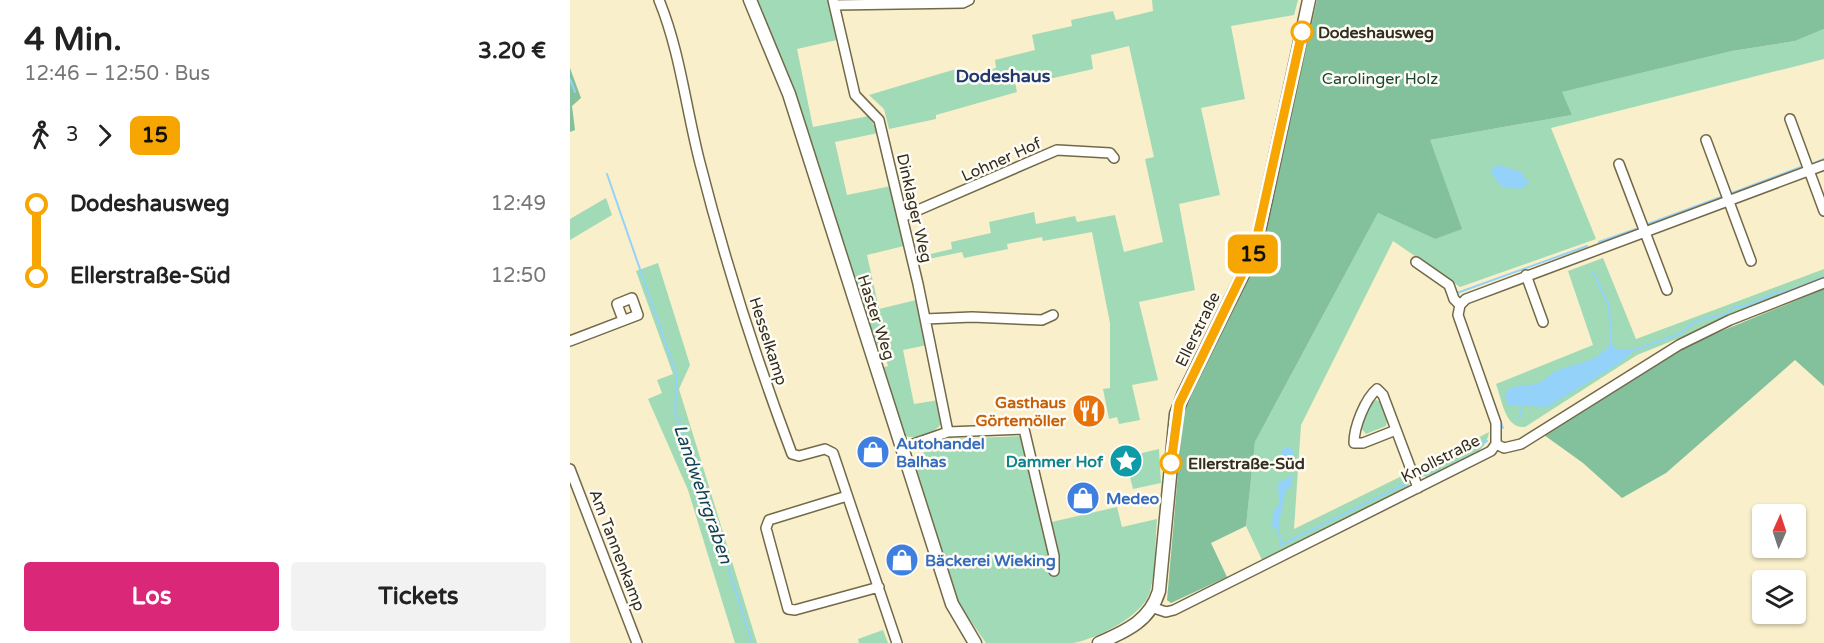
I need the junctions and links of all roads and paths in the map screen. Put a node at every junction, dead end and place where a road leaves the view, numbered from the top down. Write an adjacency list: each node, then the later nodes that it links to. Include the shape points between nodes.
1 (659, 0): 33 (street, Hesselkamp, via 669,23 718,229 778,418 792,454 799,456 825,449 833,453)
2 (750, 0): 30 (street, Haster Weg, via 789,94)
3 (969, 0): 5 (street)
4 (1309, 0): 36 (street, Ellerstraße, via 1254,250 1176,414 1160,591)
5 (834, 2): 14 (street, Dinklager Weg, via 855,94 879,120)
6 (1790, 118): 11 (street)
7 (1706, 140): 12 (street)
8 (1114, 158): 14 (street, Lohner Hof, via 1110,153 1057,150)
9 (1620, 164): 15 (street)
10 (1824, 165): 11 (street)
11 (1809, 171): 12 (street); 13 (street)
12 (1728, 201): 15 (street); 16 (street)
13 (1824, 211)
14 (902, 217): 24 (street, Dinklager Weg)
15 (1645, 232): 18 (street); 20 (street)
16 (1751, 261)
17 (1416, 262): 21 (street, via 1449,285)
18 (1526, 275): 21 (street, via 1472,296); 25 (street)
19 (1824, 283): 29 (street, Knollstraße, via 1679,345 1521,444 1504,448)
20 (1666, 290)
21 (1460, 305): 29 (street, via 1462,331 1496,423)
22 (1053, 315): 24 (street, via 1042,320)
23 (623, 320): 26 (street)
24 (925, 320): 28 (street, Dinklager Weg)
25 (1544, 322)
26 (570, 342)
27 (1396, 430): 27 (street, via 1383,395 1377,388 1370,394 1354,443); 32 (street)
28 (948, 432): 30 (street); 34 (street, via 1024,429 1054,556)
29 (1496, 444): 32 (street, Knollstraße, via 1484,457)
30 (902, 448): 39 (street, Haster Weg, via 952,604)
31 (570, 469): 37 (street, Am Tannenkamp)
32 (1418, 488): 36 (street, Knollstraße, via 1174,610)
33 (847, 496): 35 (street, Hesselkamp); 35 (street, via 769,520 766,528 788,609)
34 (1054, 571)
35 (879, 587): 38 (street, Hesselkamp)
36 (1154, 608): 40 (street, via 1143,620)
37 (638, 643)
38 (897, 643)
39 (975, 643)
40 (1099, 643)

